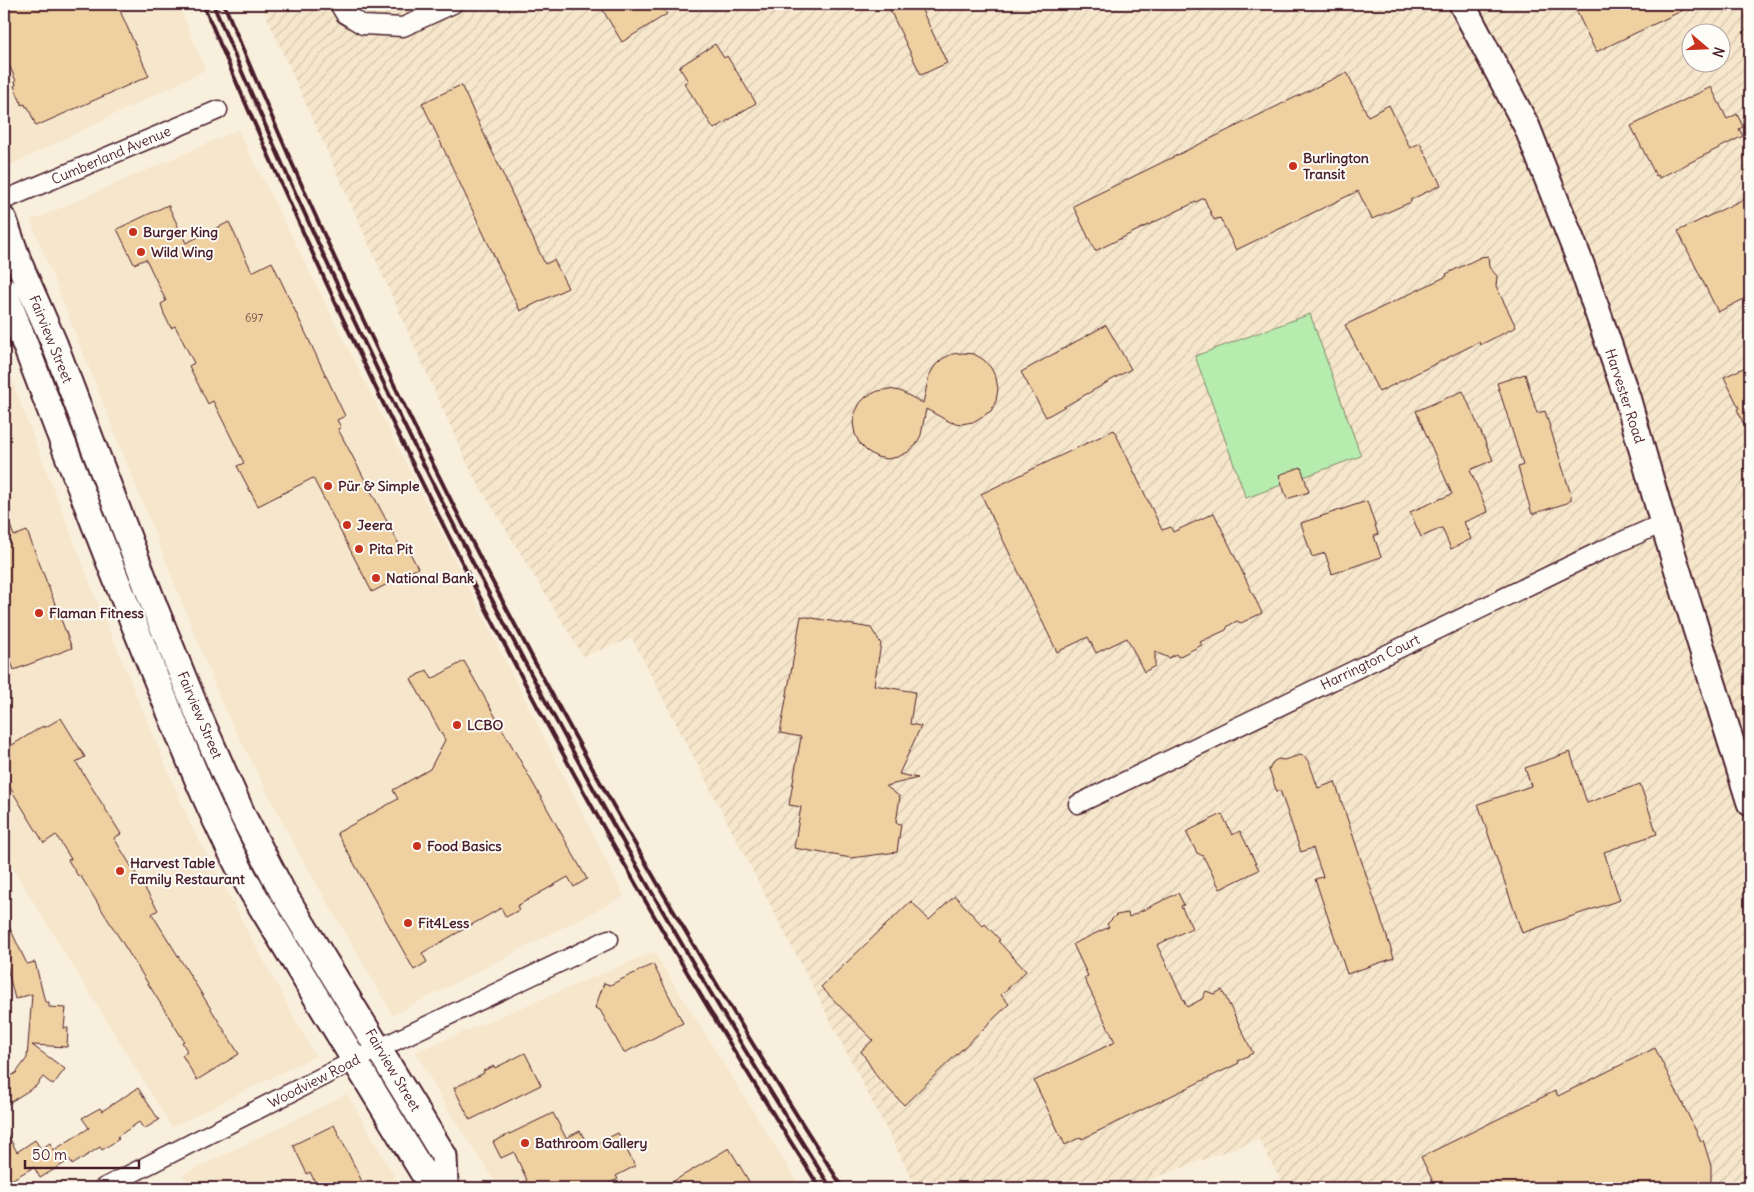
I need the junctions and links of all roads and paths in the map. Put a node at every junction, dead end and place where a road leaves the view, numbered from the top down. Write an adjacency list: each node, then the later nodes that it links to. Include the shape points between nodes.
1 (339, 4): 2 (street, via 345,14 363,25 403,27)
2 (453, 4)
3 (1462, 4): 8 (main road, Harvester Road, via 1526,127 1581,264 1627,397)
4 (218, 110): 5 (street, Cumberland Avenue)
5 (4, 200)
6 (4, 220): 12 (main road, Fairview Street, via 155,608 243,816 282,891)
7 (4, 290): 13 (main road, Fairview Street, via 190,765 234,859)
8 (1662, 523): 9 (main road, Harvester Road); 10 (street, Harrington Court)
9 (1750, 803)
10 (1078, 804)
11 (609, 939): 12 (street, Woodview Road)
12 (380, 1049): 13 (street, Woodview Road); 14 (main road, Fairview Street, via 444,1156)
13 (355, 1060): 14 (main road, Fairview Street, via 426,1176); 15 (street, Woodview Road)
14 (446, 1186)
15 (103, 1188)

